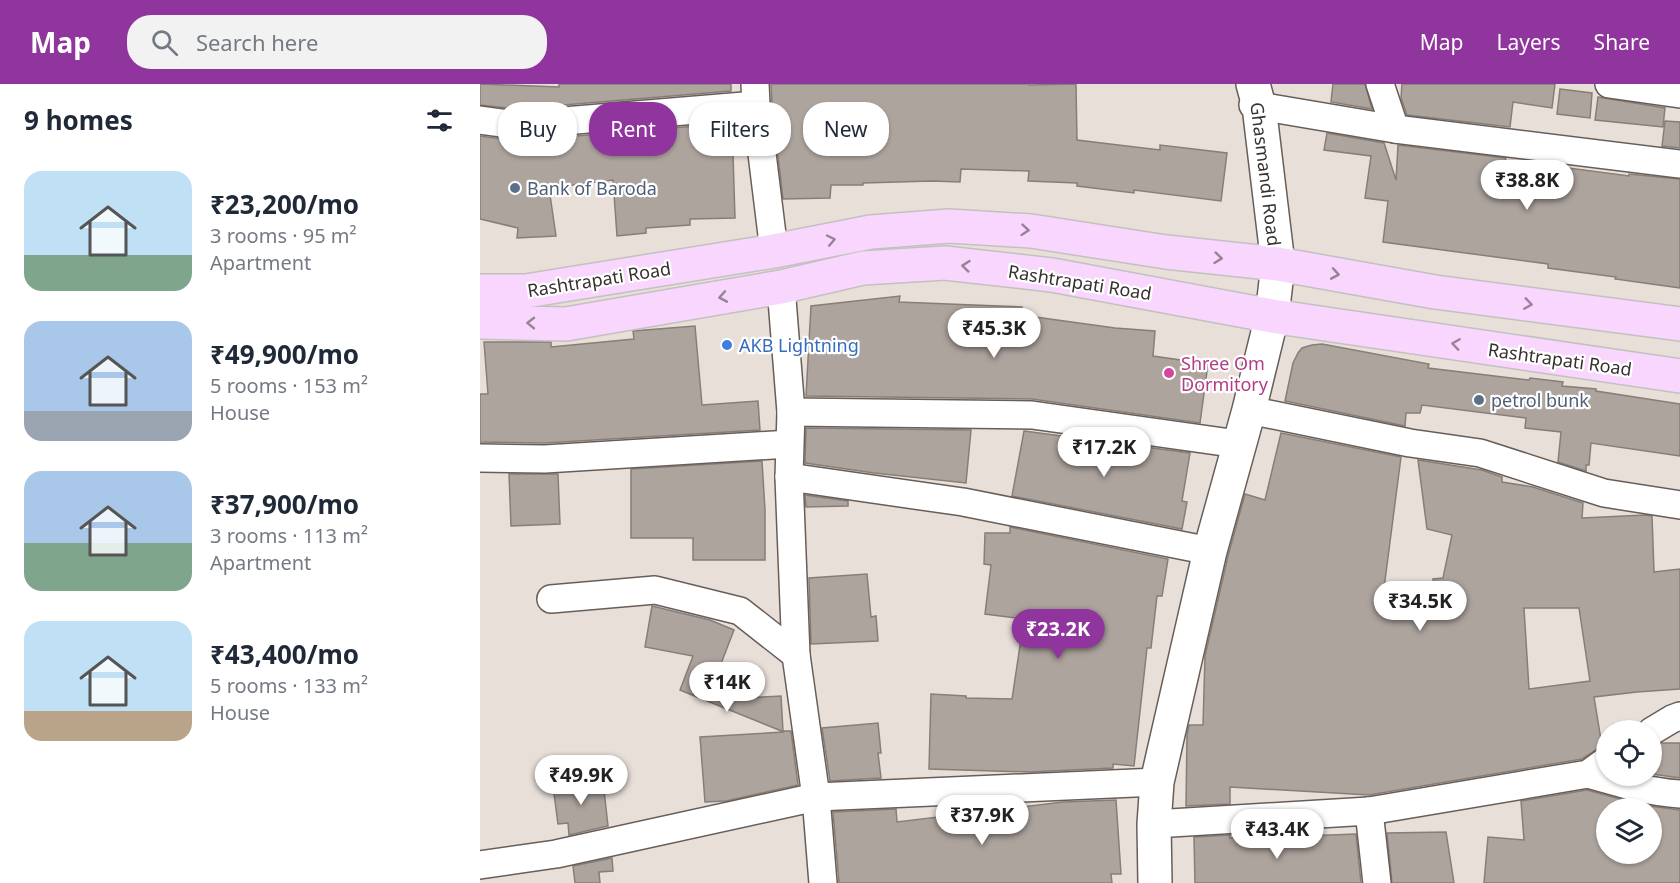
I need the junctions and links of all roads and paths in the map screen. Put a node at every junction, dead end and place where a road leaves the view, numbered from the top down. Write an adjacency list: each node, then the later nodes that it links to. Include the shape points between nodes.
1 (1380, 84): 7 (street)
2 (1609, 84): 4 (street)
3 (756, 94): 6 (street, via 516,125); 9 (street)
4 (1680, 94)
5 (1255, 98): 7 (street); 10 (street, Ghasmandi Road)
6 (480, 120)
7 (1395, 129): 8 (street)
8 (1680, 164)
9 (774, 252): 10 (main road, Rashtrapati Road, one-way to 10, via 871,232 949,226 1031,231); 11 (main road, Rashtrapati Road)
10 (1278, 264): 15 (street, Ghasmandi Road); 17 (main road, Rashtrapati Road, one-way to 17, via 1435,292)
11 (604, 279): 13 (main road, Rashtrapati Road, via 526,291); 14 (main road)
12 (781, 287): 14 (main road, Rashtrapati Road, one-way to 14); 15 (main road, Rashtrapati Road, one-way to 12, via 1052,275 945,263 863,268); 20 (street)
13 (480, 291)
14 (610, 316): 16 (main road, Rashtrapati Road, one-way to 16, via 566,324)
15 (1272, 316): 18 (main road, Rashtrapati Road, one-way to 15); 19 (street, Ghasmandi Road)
16 (480, 322)
17 (1680, 324)
18 (1680, 376)
19 (1249, 410): 22 (street, Ghasmandi Road); 25 (street, via 1480,453 1604,493)
20 (790, 412): 21 (street); 22 (street, via 1032,415)
21 (789, 444): 23 (street, via 545,459); 24 (street)
22 (1238, 444): 26 (street, Ghasmandi Road)
23 (480, 458)
24 (789, 477): 26 (street, via 963,502); 28 (street)
25 (1680, 505)
26 (1210, 551): 32 (street, Ghasmandi Road)
27 (551, 599): 28 (street, via 655,590 740,611)
28 (795, 655): 35 (street)
29 (1680, 716): 30 (street)
30 (1662, 726)
31 (1596, 768): 36 (street)
32 (1157, 782): 35 (street); 37 (street, Ghasmandi Road)
33 (1631, 786): 34 (street)
34 (1680, 794)
35 (816, 797): 38 (street, via 556,854); 39 (street)
36 (1369, 811): 37 (street); 41 (street)
37 (1154, 824): 40 (street, Ghasmandi Road)
38 (480, 865)
39 (823, 883)
40 (1155, 883)
41 (1377, 883)

